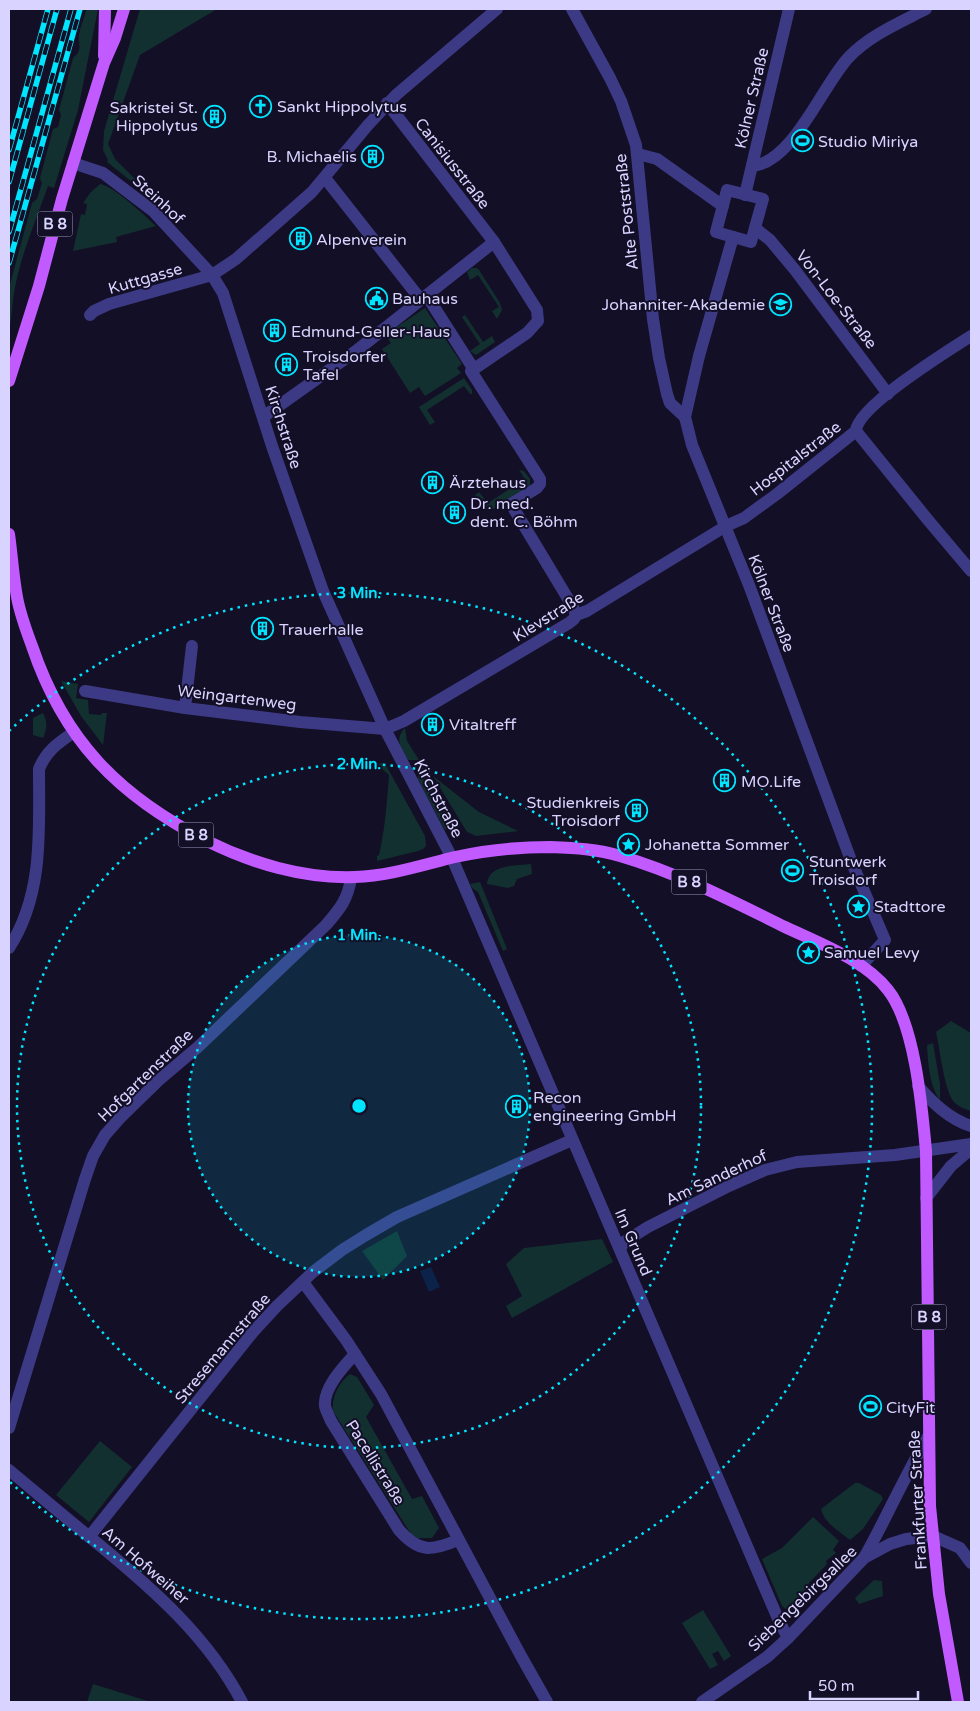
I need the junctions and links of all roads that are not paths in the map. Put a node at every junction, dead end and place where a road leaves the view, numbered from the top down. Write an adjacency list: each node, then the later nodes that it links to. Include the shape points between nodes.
1 (105, 9): 7 (main road, B 8)
2 (124, 9): 7 (main road, B 8)
3 (572, 9): 9 (street, Alte Poststraße, via 621,101)
4 (789, 9): 11 (street, Kölner Straße)
5 (926, 9): 11 (street, via 859,48 848,58 779,153 762,165)
6 (494, 10): 8 (street, Kuttgasse)
7 (104, 63): 10 (main road, B 8)
8 (387, 103): 12 (street, Kuttgasse); 17 (street, Canisiusstraße)
9 (638, 154): 14 (street, via 657,159); 26 (street, Alte Poststraße, via 659,358 670,403)
10 (73, 163): 18 (street, Steinhof, via 104,173 153,211); 23 (main road, B 8)
11 (752, 166): 13 (street, Kölner Straße)
12 (325, 178): 18 (street, Kuttgasse, via 262,237); 19 (street)
13 (745, 195): 14 (street, via 728,190); 15 (street, via 763,199)
14 (723, 206): 16 (street, via 716,232)
15 (755, 228): 16 (street, via 751,242); 24 (street, Von-Loe-Straße, via 770,240 795,270)
16 (733, 237): 26 (street, Kölner Straße)
17 (494, 242): 19 (street); 22 (street, Canisiusstraße, via 537,310 538,321 528,333)
18 (212, 275): 20 (street, Kuttgasse, via 109,304); 25 (street, Kirchstraße, via 223,294)
19 (424, 298): 22 (street); 25 (street)
20 (90, 315)
21 (971, 336): 24 (street, Hospitalstraße)
22 (472, 369): 33 (street, via 540,479 537,488 511,504)
23 (9, 381)
24 (888, 394): 27 (street, Hospitalstraße, via 864,416)
25 (264, 417): 37 (street, Kirchstraße, via 323,591)
26 (685, 417): 28 (street, Kölner Straße, via 692,445)
27 (856, 431): 28 (street, Hospitalstraße, via 777,494 744,518); 30 (street)
28 (726, 526): 33 (street, Klevstraße); 42 (street, Kölner Straße, via 852,863 886,940)
29 (9, 534): 32 (main road, B 8)
30 (971, 571)
31 (9, 588): 32 (main road)
32 (18, 600): 38 (main road, B 8, via 44,678)
33 (576, 616): 37 (street, Klevstraße, via 404,722)
34 (192, 646): 36 (street)
35 (85, 691): 36 (street, Weingartenweg)
36 (185, 708): 37 (street, Weingartenweg)
37 (385, 729): 39 (street, Kirchstraße)
38 (74, 732): 40 (main road, B 8, via 97,763 143,803 202,838 275,867); 41 (street, via 49,750 39,769 37,874 24,921)
39 (452, 858): 40 (main road, B 8); 42 (main road, Kirchstraße / B 8, via 517,847 578,848 617,855 662,870 728,899); 45 (street, Im Grund)
40 (351, 878): 53 (street, Hofgartenstraße, via 347,897 326,925 105,1135 85,1179)
41 (9, 948)
42 (861, 966): 43 (main road, Kirchstraße / B 8, via 890,991 901,1012)
43 (918, 1086): 44 (street, via 945,1113); 48 (main road, Frankfurter Straße / B 8)
44 (971, 1126)
45 (572, 1140): 50 (street, Im Grund); 51 (street, Stresemannstraße, via 386,1223 342,1250)
46 (971, 1144): 48 (street, Am Sanderhof)
47 (971, 1149): 49 (street, via 951,1166)
48 (926, 1150): 49 (main road, Frankfurter Straße / B 8); 50 (street, Am Sanderhof, via 792,1163 766,1170 648,1227 624,1242)
49 (926, 1198): 54 (main road, Frankfurter Straße / B 8)
50 (620, 1250): 61 (street, Im Grund)
51 (302, 1282): 52 (street, Pacellistraße); 57 (street, Stresemannstraße, via 253,1332)
52 (355, 1354): 58 (street, Pacellistraße, via 381,1394); 58 (street, Pacellistraße, via 328,1393 326,1407 331,1421 407,1538 419,1546 440,1548)
53 (9, 1428)
54 (929, 1435): 56 (main road, Frankfurter Straße / B 8); 59 (street)
55 (9, 1470): 57 (street, Am Hofweiher)
56 (933, 1536): 59 (street, Siebengebirgsallee, via 900,1541); 60 (street, via 960,1548); 65 (main road, Frankfurter Straße / B 8, via 939,1594)
57 (89, 1537): 62 (street, Am Hofweiher, via 173,1609 218,1663)
58 (458, 1540): 63 (street, Pacellistraße)
59 (864, 1558): 61 (street, Siebengebirgsallee)
60 (971, 1562)
61 (788, 1638): 64 (street, Siebengebirgsallee)
62 (242, 1702)
63 (548, 1702)
64 (702, 1702)
65 (958, 1702)

